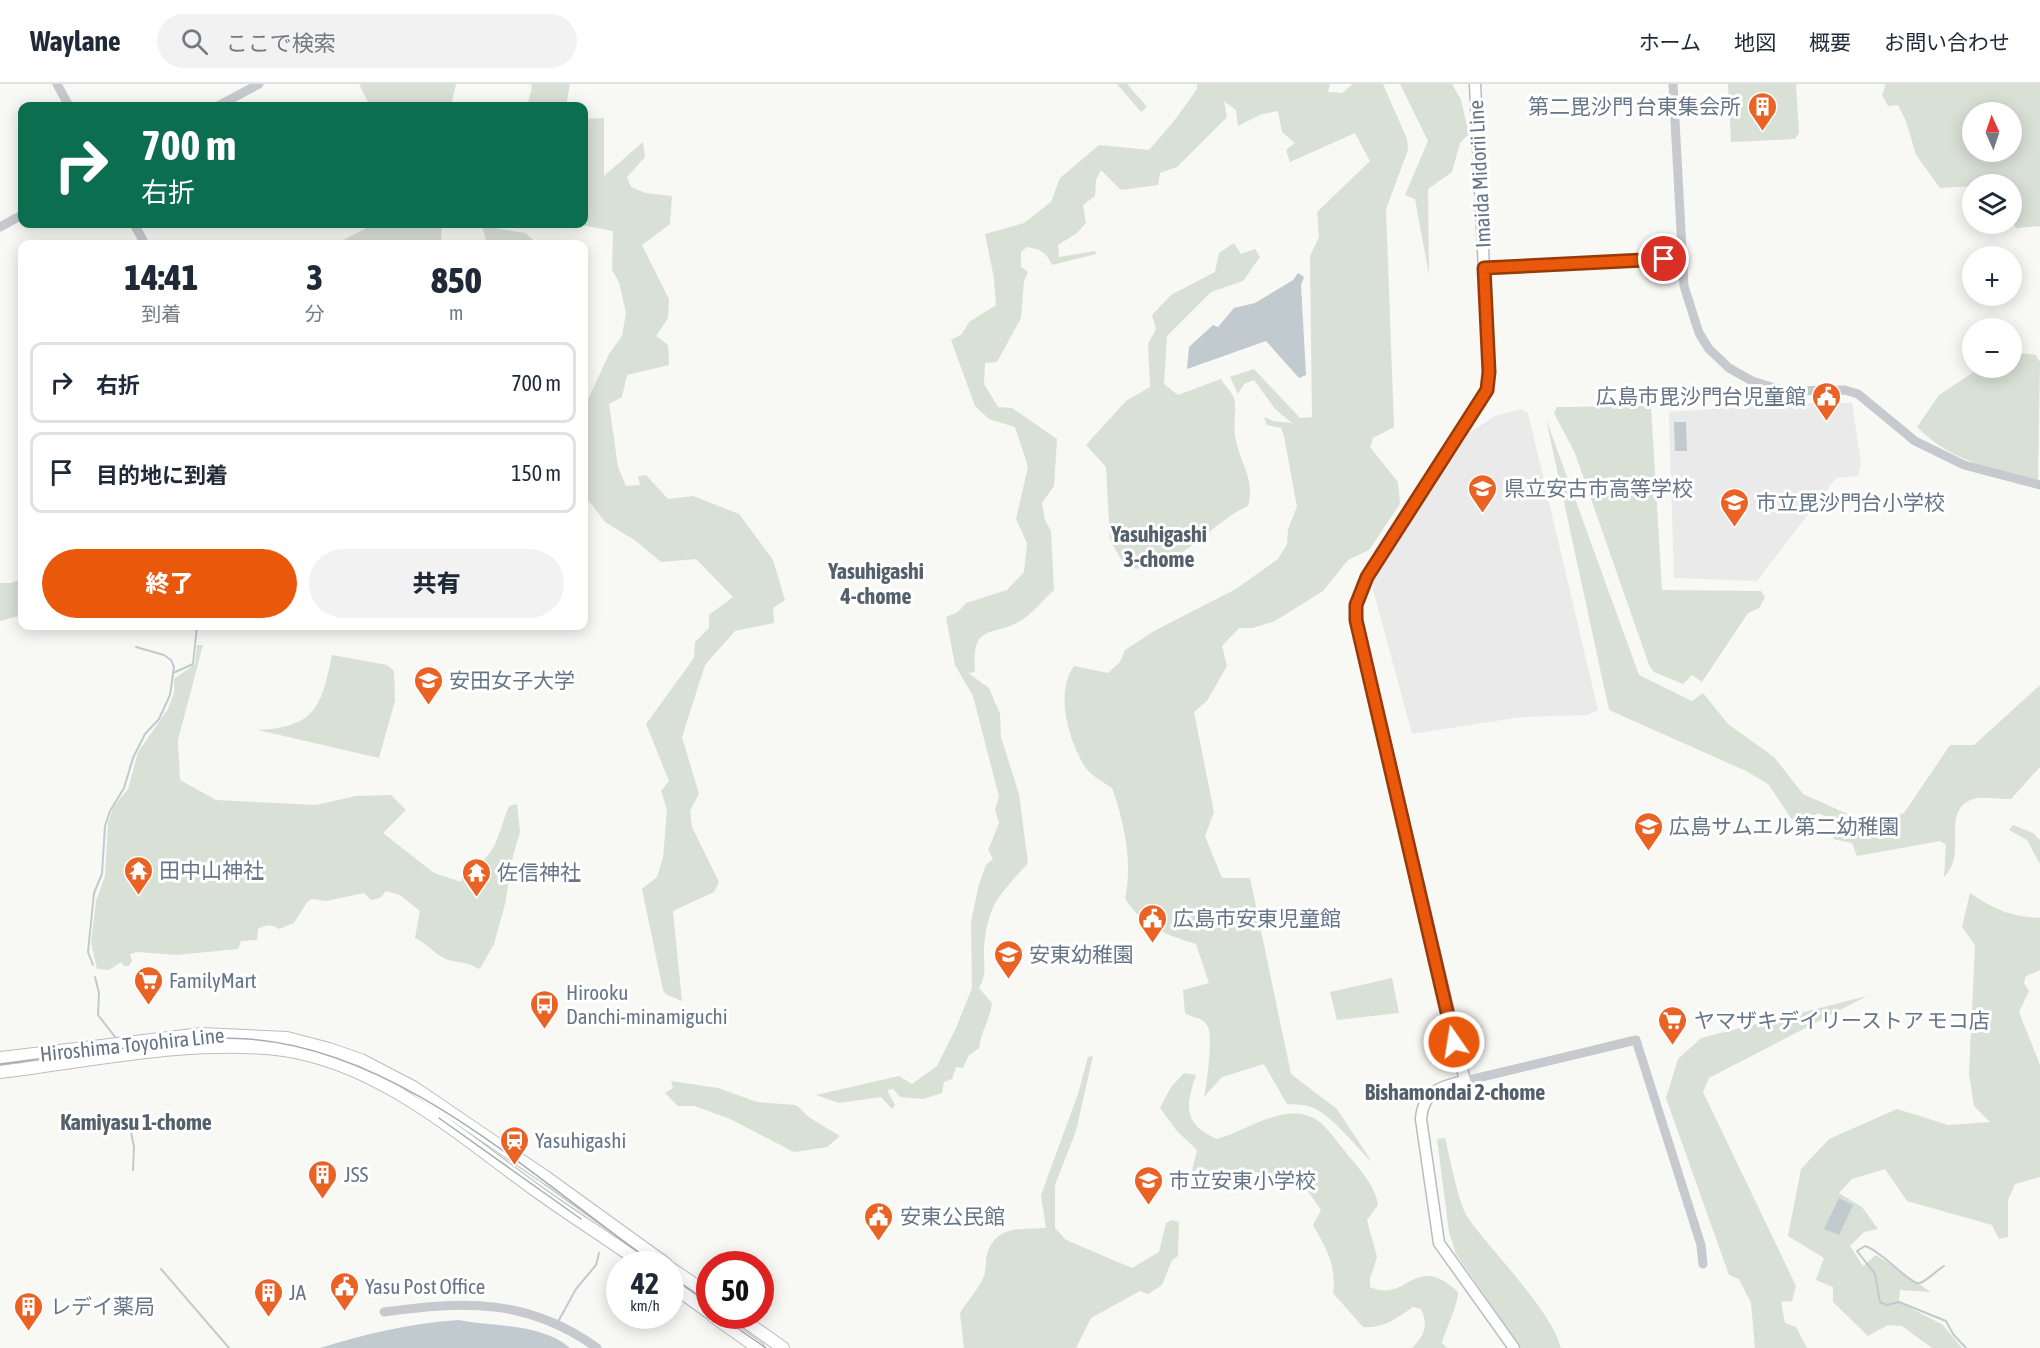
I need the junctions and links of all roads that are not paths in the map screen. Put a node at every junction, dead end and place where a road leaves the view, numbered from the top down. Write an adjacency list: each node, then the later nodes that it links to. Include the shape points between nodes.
1 (57, 84): 5 (street)
2 (259, 84): 6 (street)
3 (1475, 84): 10 (main road, Imaida Midorii Line)
4 (1673, 84): 9 (street)
5 (67, 102)
6 (225, 102)
7 (18, 216): 8 (street)
8 (0, 227)
9 (1684, 258): 10 (street); 11 (street, via 1684,286 1699,333 1729,368 1752,381 1784,391 1845,390 1858,394 1916,441 1964,465)
10 (1484, 268): 14 (main road, Imaida Midorii Line, via 1487,390 1367,577 1356,605 1389,767)
11 (2040, 485)
12 (0, 1058): 16 (main road, Hiroshima Toyohira Line, via 202,1034 287,1038 329,1048 412,1087)
13 (0, 1072): 15 (main road, Hiroshima Toyohira Line, via 203,1047 286,1051 326,1062 407,1099)
14 (1465, 1081): 17 (street, via 1636,1040 1701,1245); 24 (main road, via 1442,1085 1422,1107 1436,1232 1446,1257)
15 (625, 1251)
16 (648, 1251)
17 (1703, 1264)
18 (384, 1312): 21 (street, via 435,1305 516,1309 543,1318)
19 (732, 1329): 22 (main road)
20 (756, 1329): 23 (main road)
21 (597, 1348)
22 (758, 1348)
23 (783, 1348)
24 (1514, 1348)

